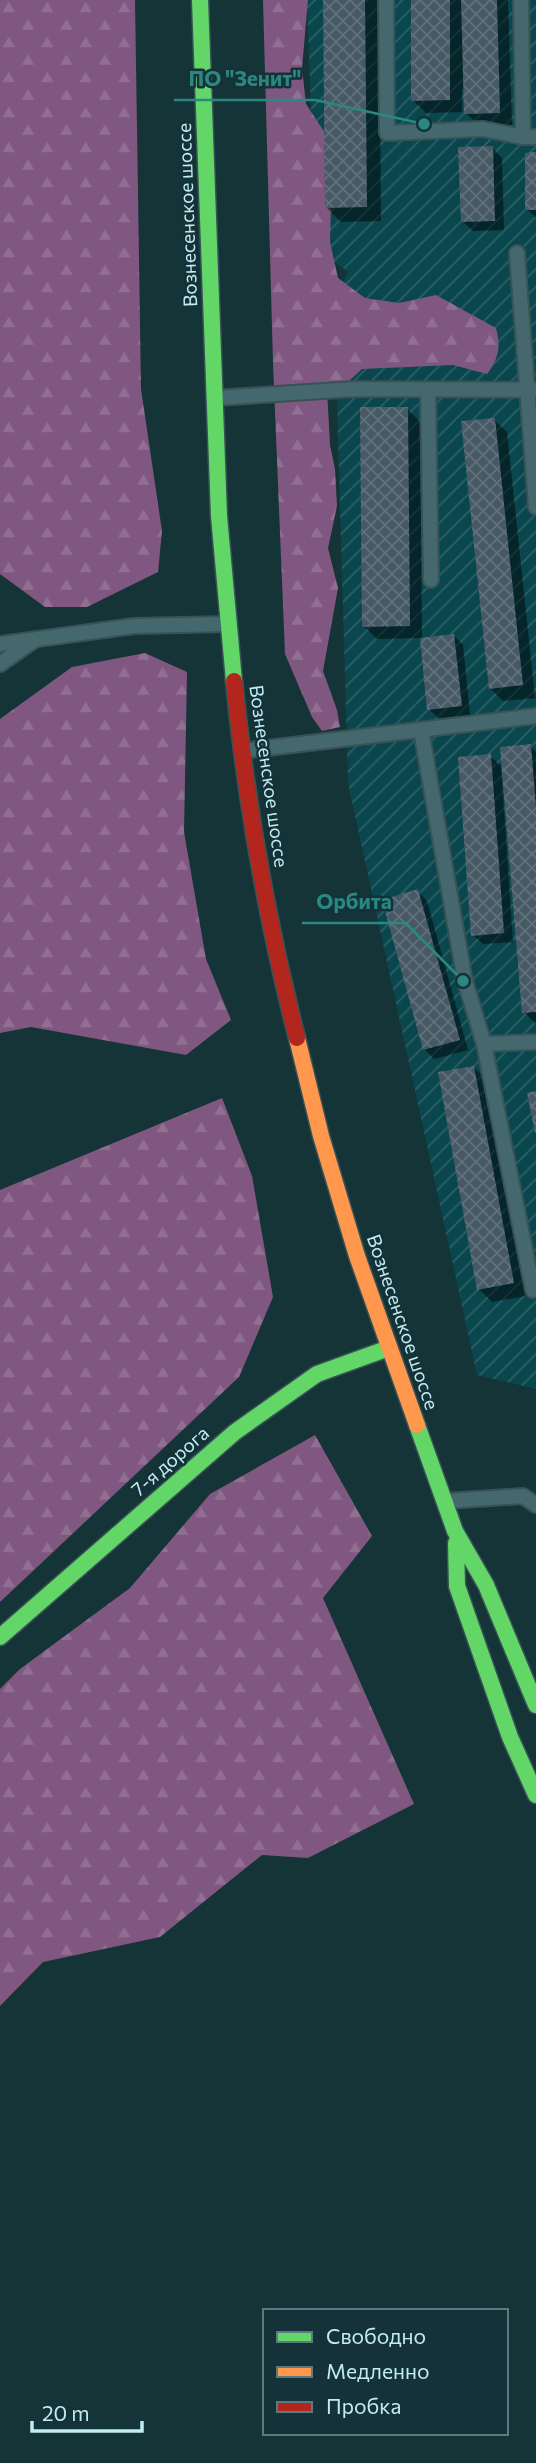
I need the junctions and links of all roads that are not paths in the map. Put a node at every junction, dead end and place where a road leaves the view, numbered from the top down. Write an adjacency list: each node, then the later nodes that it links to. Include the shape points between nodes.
1 (200, 0): 8 (main road, Вознесенское шоссе)
2 (386, 0): 4 (lane, via 387,133 483,129)
3 (520, 0): 4 (lane)
4 (530, 137)
5 (517, 253): 6 (lane)
6 (532, 390): 7 (lane); 9 (lane)
7 (428, 391): 8 (lane, via 354,389); 10 (lane)
8 (214, 398): 11 (main road, Вознесенское шоссе)
9 (536, 507)
10 (431, 580)
11 (229, 624): 12 (lane, via 134,626); 17 (main road, Вознесенское шоссе)
12 (37, 639): 13 (lane); 14 (lane)
13 (0, 644)
14 (0, 664)
15 (536, 716): 16 (lane)
16 (421, 730): 17 (lane); 19 (lane, via 465,981)
17 (241, 752): 21 (main road, Вознесенское шоссе, via 275,951 314,1110)
18 (536, 1042): 19 (lane)
19 (484, 1044): 20 (lane)
20 (533, 1290)
21 (389, 1348): 22 (main road, Вознесенское шоссе); 25 (main road, 7-я дорога, via 317,1374 235,1432)
22 (445, 1501): 23 (lane, via 523,1496); 24 (main road, Вознесенское шоссе)
23 (536, 1505)
24 (455, 1531): 26 (main road, Вознесенское шоссе, via 486,1585); 27 (main road, Вознесенское шоссе, via 457,1586 510,1737)
25 (0, 1637)
26 (536, 1705)
27 (536, 1795)

